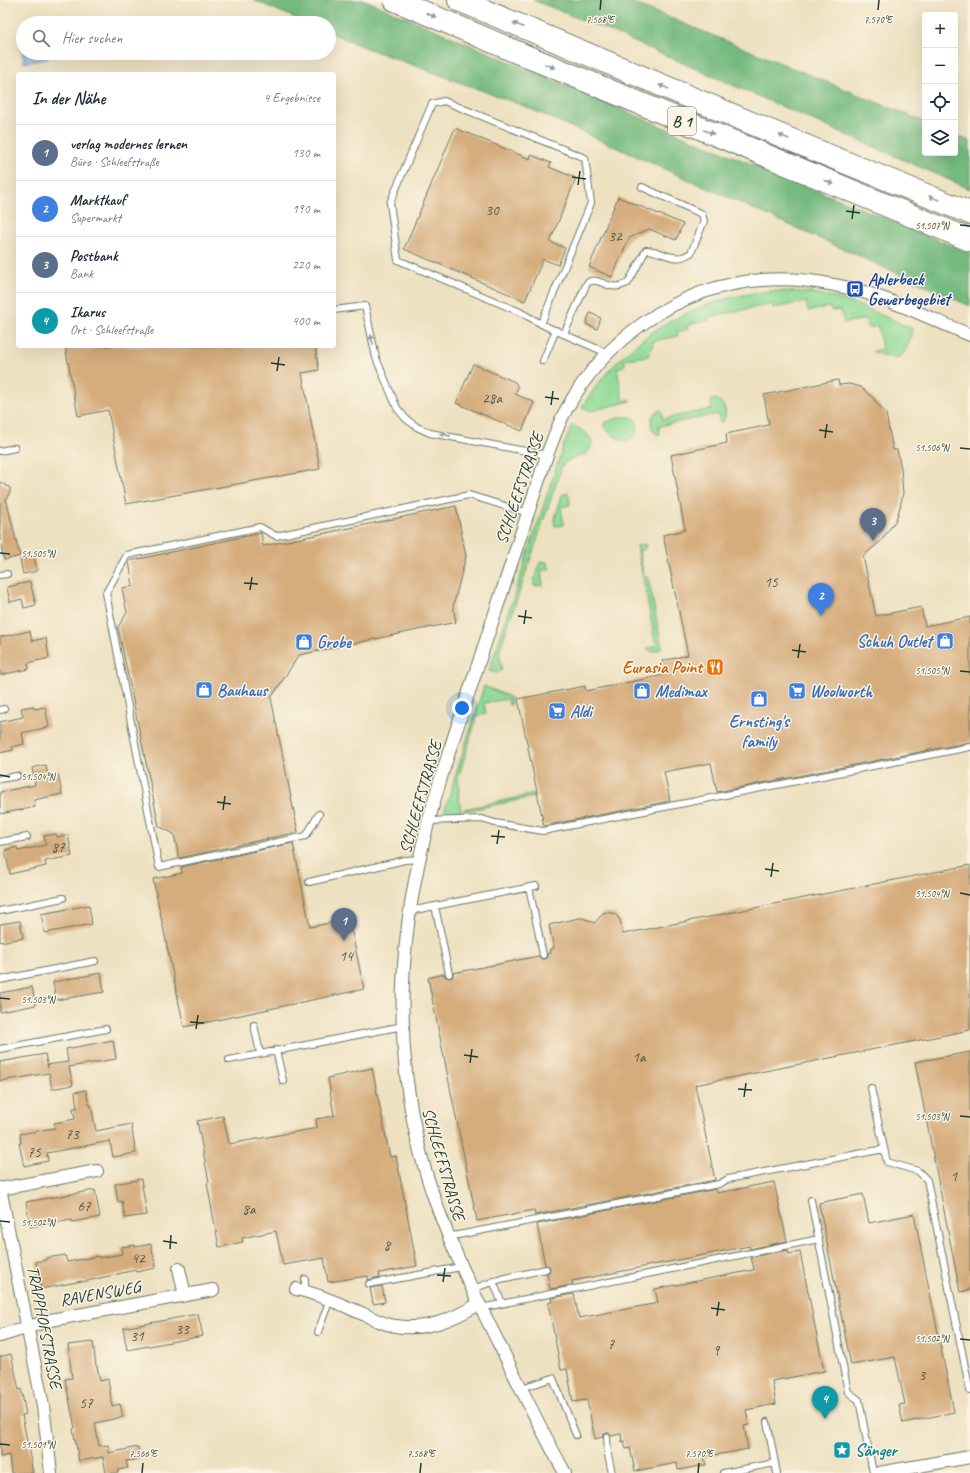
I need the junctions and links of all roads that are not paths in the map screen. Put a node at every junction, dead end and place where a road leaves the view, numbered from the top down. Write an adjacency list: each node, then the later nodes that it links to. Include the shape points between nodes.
1 (395, 0): 5 (highway, B 1, one-way to 5)
2 (459, 0): 4 (highway, B 1, one-way to 2)
3 (642, 187): 9 (lane, via 702,214 704,221 691,253 681,258 646,250 628,283 619,287 590,280)
4 (970, 213)
5 (970, 240)
6 (336, 310): 15 (lane, one-way to 6, via 430,433 417,427 397,408 376,358 365,306)
7 (541, 324): 7 (lane, via 520,312 398,260 390,203 432,104 444,101 585,158 591,203); 8 (lane)
8 (556, 330): 9 (lane); 12 (lane)
9 (564, 334): 11 (lane)
10 (970, 335): 11 (street, SCHLEEFSTRASSE, via 855,289 806,280 763,280 724,286 675,304 641,324)
11 (607, 353): 15 (street, SCHLEEFSTRASSE, via 567,408)
12 (543, 361)
13 (15, 448): 14 (lane)
14 (0, 451)
15 (547, 455): 16 (street, SCHLEEFSTRASSE)
16 (528, 513): 22 (lane, via 469,495 276,536 260,527 127,555 106,593 160,867 306,836); 23 (street, SCHLEEFSTRASSE)
17 (7, 574): 18 (lane)
18 (0, 576)
19 (970, 747): 23 (lane, via 543,831 482,819)
20 (17, 776): 21 (lane)
21 (0, 779)
22 (319, 814)
23 (429, 821): 26 (street, SCHLEEFSTRASSE)
24 (27, 837): 25 (lane)
25 (0, 842)
26 (419, 859): 27 (lane); 33 (street, SCHLEEFSTRASSE)
27 (309, 882)
28 (536, 886): 29 (lane)
29 (529, 887): 31 (lane); 35 (lane)
30 (63, 898): 32 (lane)
31 (435, 906): 33 (lane); 38 (lane)
32 (0, 911)
33 (410, 911): 41 (street, SCHLEEFSTRASSE, via 403,965)
34 (542, 918): 35 (lane)
35 (535, 919): 36 (lane)
36 (542, 955)
37 (95, 961): 39 (lane)
38 (449, 974)
39 (0, 980)
40 (254, 1025): 45 (lane)
41 (403, 1026): 44 (lane); 53 (street, SCHLEEFSTRASSE, via 405,1069 417,1140)
42 (106, 1029): 43 (lane)
43 (0, 1049)
44 (276, 1050): 45 (lane); 47 (lane)
45 (260, 1053): 46 (lane)
46 (229, 1060)
47 (283, 1081)
48 (871, 1088): 49 (lane)
49 (884, 1148): 53 (lane, via 728,1179 719,1184); 70 (lane, via 887,1162 918,1170 927,1180)
50 (97, 1172): 51 (street, TRAPPHOFSTRASSE)
51 (0, 1188): 67 (street, TRAPPHOFSTRASSE)
52 (811, 1200): 54 (lane)
53 (448, 1237): 55 (street, SCHLEEFSTRASSE)
54 (819, 1239): 65 (lane); 84 (lane, via 848,1392 859,1400)
55 (461, 1267): 59 (lane); 61 (street, SCHLEEFSTRASSE)
56 (179, 1269): 63 (street)
57 (546, 1269): 58 (lane)
58 (493, 1281): 61 (lane); 65 (lane)
59 (369, 1284)
60 (302, 1287): 64 (street)
61 (472, 1289): 66 (street, SCHLEEFSTRASSE)
62 (214, 1290): 63 (street, RAVENSWEG)
63 (184, 1295): 67 (street, RAVENSWEG, via 51,1320)
64 (330, 1300): 66 (street, via 394,1326 413,1327 444,1322); 68 (lane)
65 (502, 1303): 66 (lane)
66 (480, 1306): 71 (street, SCHLEEFSTRASSE)
67 (28, 1327): 69 (street, RAVENSWEG); 79 (street, TRAPPHOFSTRASSE, via 43,1406)
68 (318, 1332)
69 (0, 1336)
70 (969, 1377): 72 (lane)
71 (522, 1388): 74 (lane, via 553,1378); 80 (street, SCHLEEFSTRASSE)
72 (970, 1391)
73 (767, 1422): 77 (lane)
74 (576, 1434)
75 (607, 1437): 81 (lane)
76 (970, 1457): 78 (street)
77 (775, 1463): 82 (lane); 83 (lane)
78 (913, 1470): 85 (street)
79 (51, 1473)
80 (565, 1473)
81 (612, 1473)
82 (723, 1473)
83 (777, 1473)
84 (873, 1473)
85 (878, 1473)

